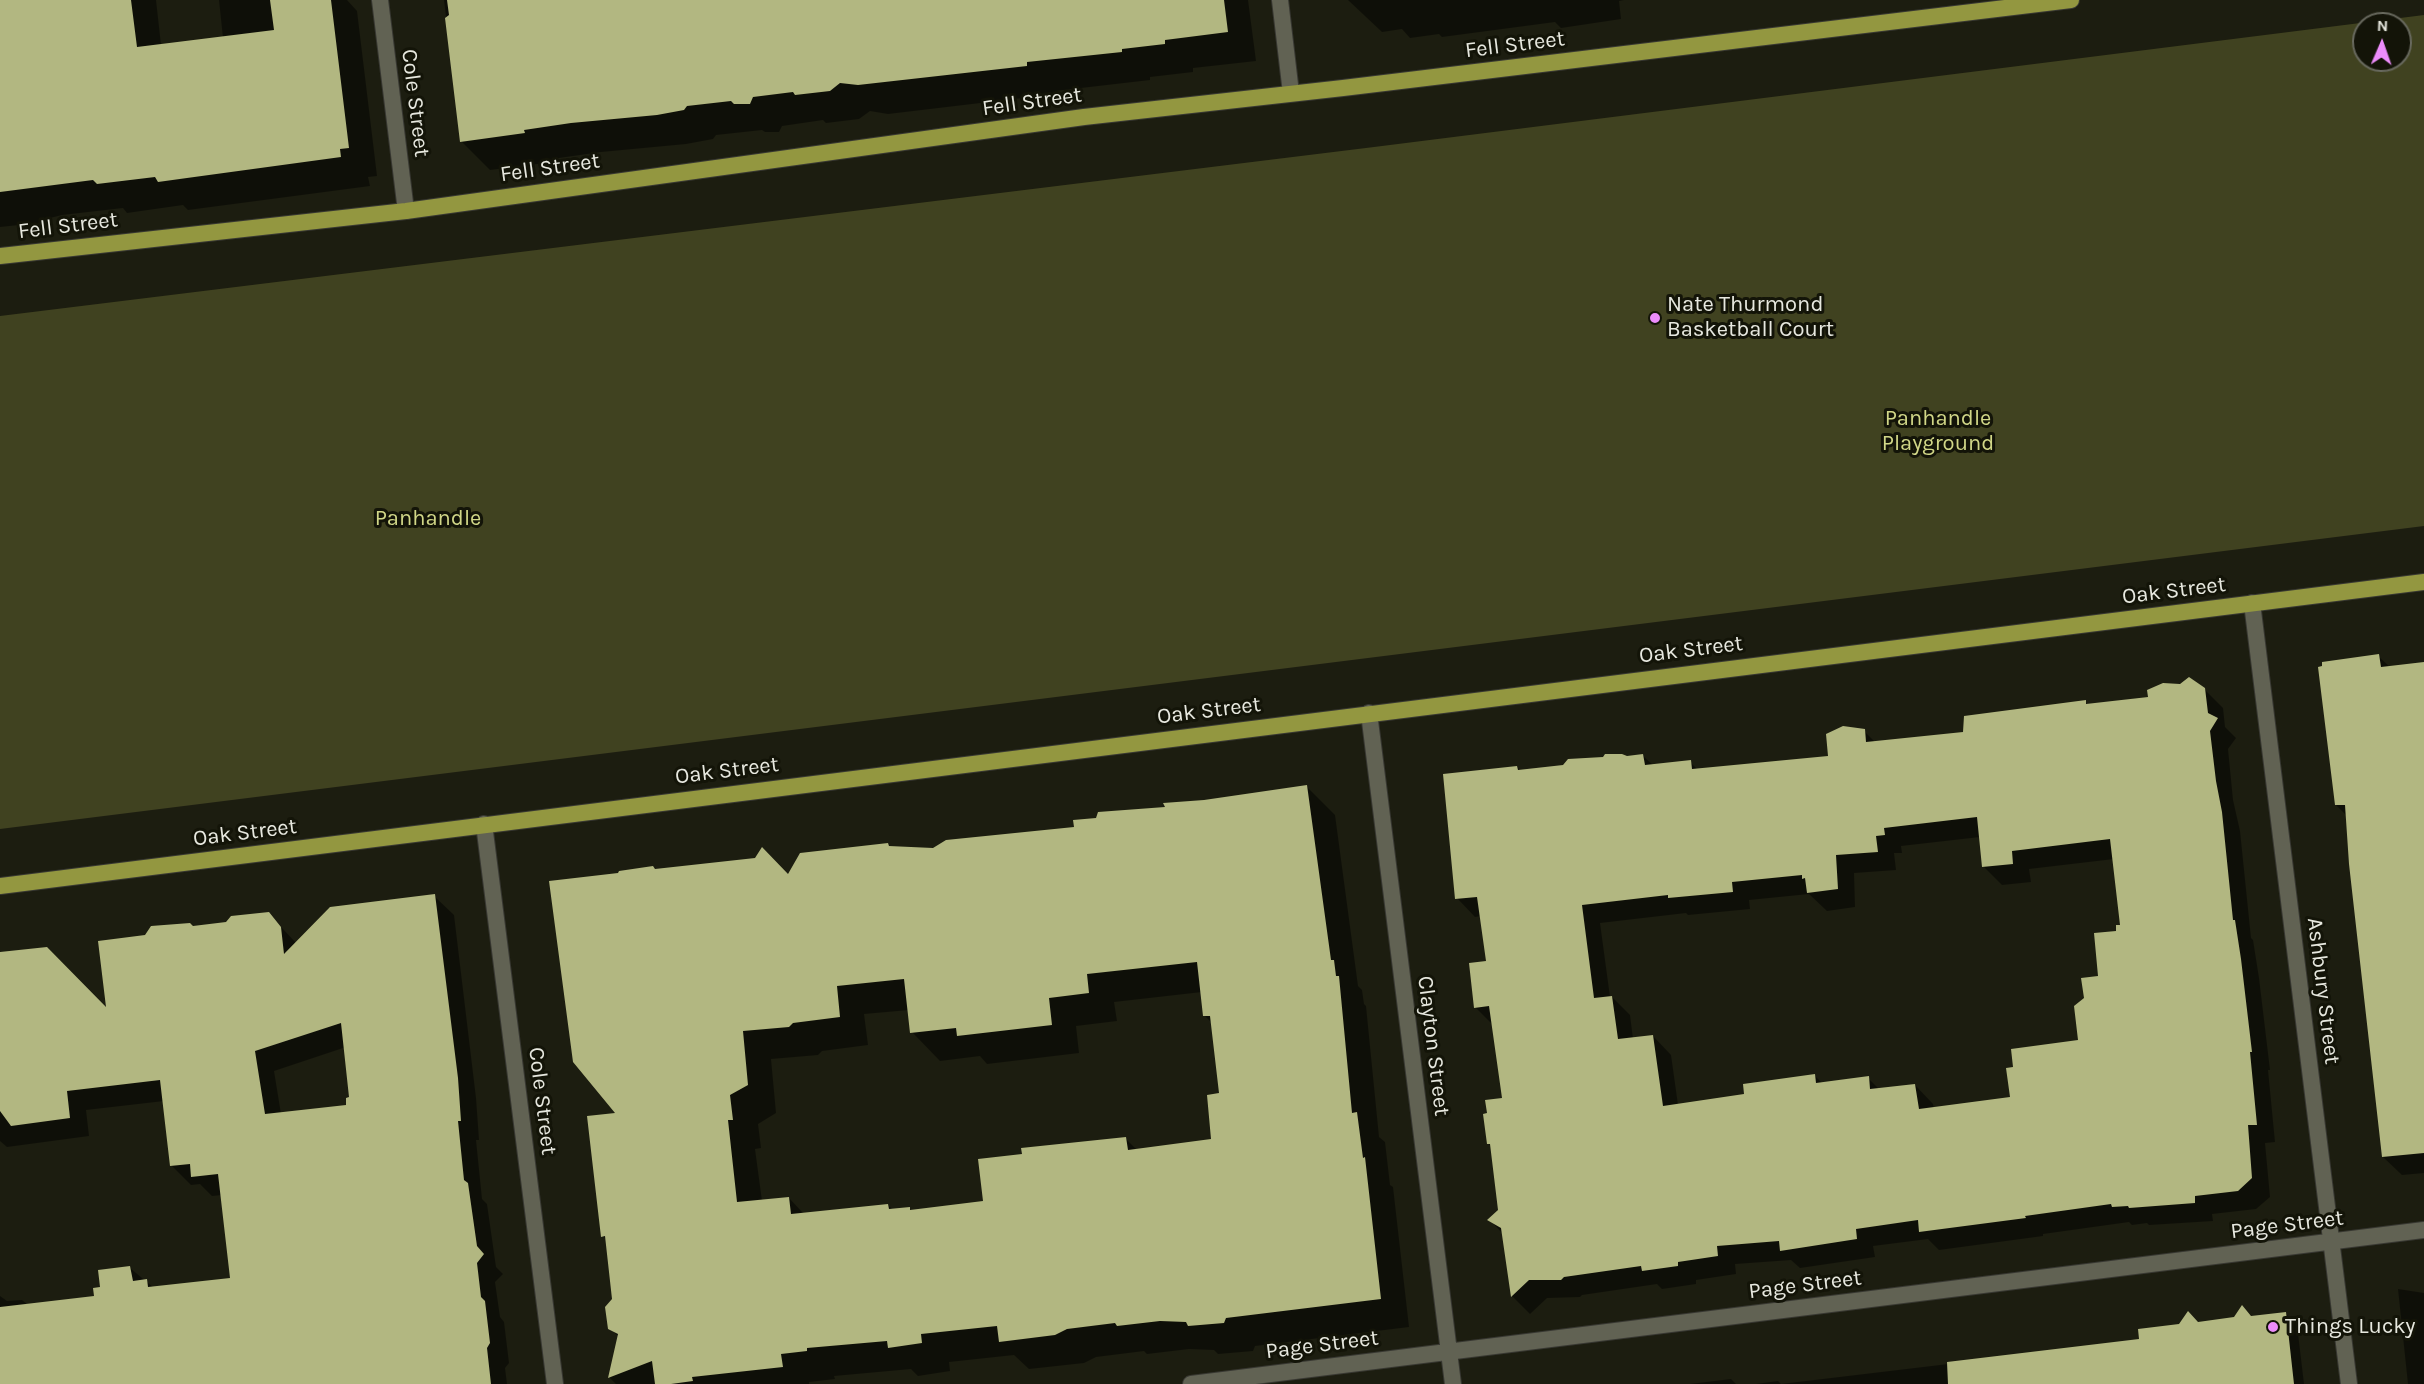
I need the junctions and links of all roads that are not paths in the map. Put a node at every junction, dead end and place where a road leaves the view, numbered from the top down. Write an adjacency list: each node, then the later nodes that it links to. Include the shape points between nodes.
1 (380, 0): 5 (street, Cole Street)
2 (1280, 0): 4 (street)
3 (2071, 0): 4 (main road, Fell Street)
4 (1291, 93): 5 (main road, Fell Street, via 1073,118)
5 (406, 211): 6 (main road, Fell Street)
6 (0, 256)
7 (2424, 582): 8 (main road, Oak Street)
8 (2252, 603): 9 (main road, Oak Street); 13 (street, Ashbury Street)
9 (1369, 713): 10 (main road, Oak Street); 14 (street, Clayton Street)
10 (484, 824): 11 (main road, Oak Street); 15 (street, Cole Street)
11 (0, 886)
12 (2424, 1230): 13 (street, Page Street)
13 (2332, 1242): 14 (street, Page Street); 18 (street, Ashbury Street)
14 (1449, 1352): 16 (street, Page Street); 17 (street, Clayton Street)
15 (555, 1384)
16 (1191, 1384)
17 (1453, 1384)
18 (2349, 1384)

